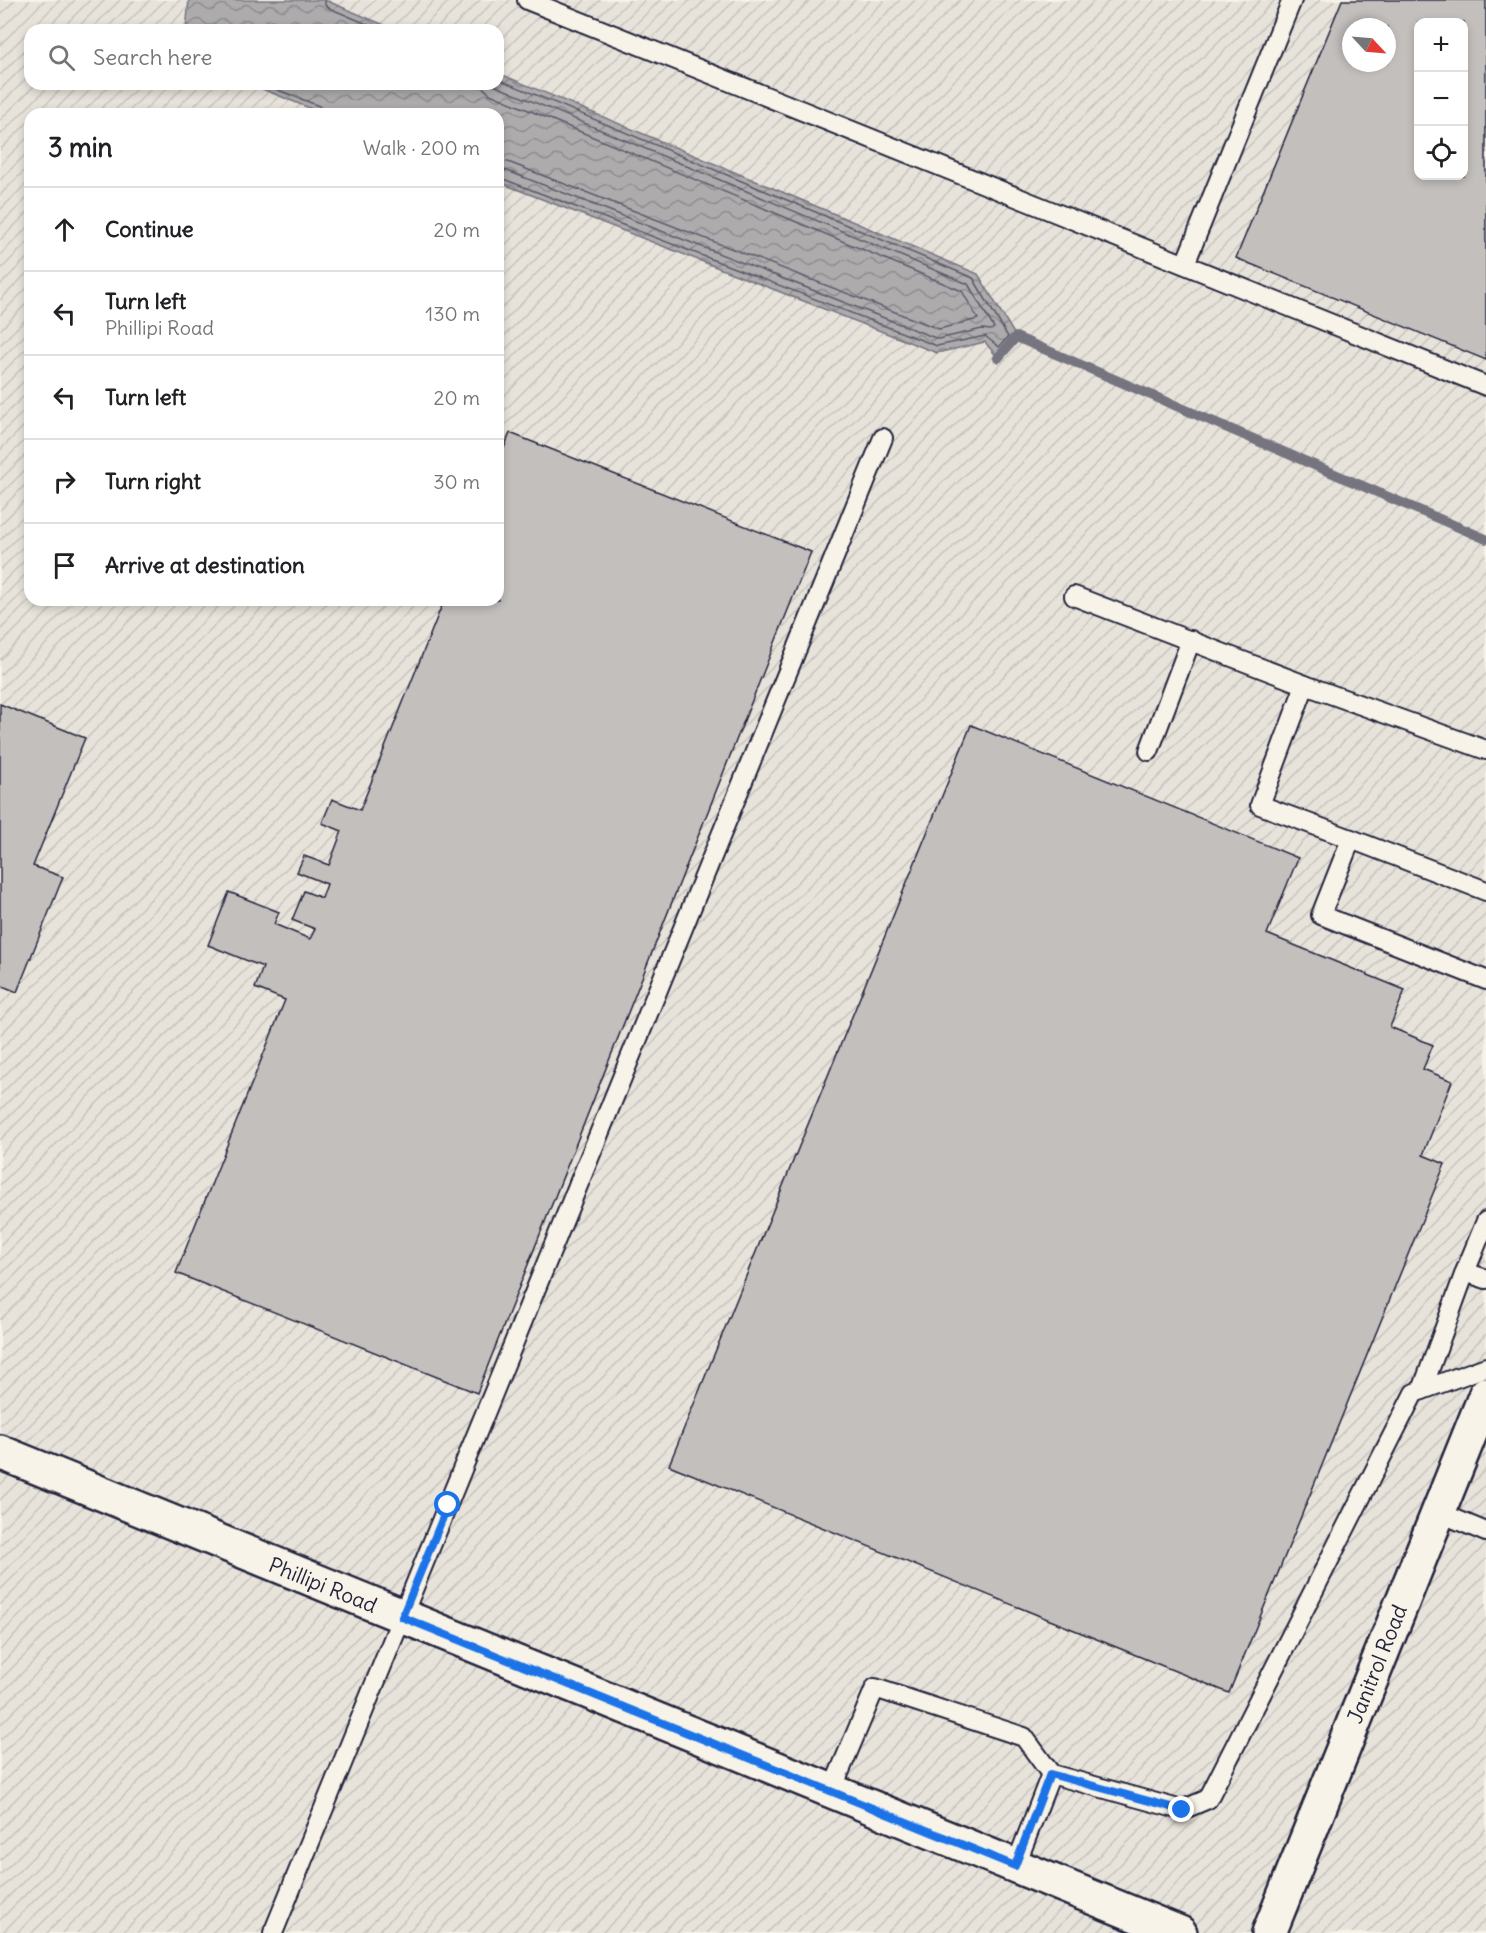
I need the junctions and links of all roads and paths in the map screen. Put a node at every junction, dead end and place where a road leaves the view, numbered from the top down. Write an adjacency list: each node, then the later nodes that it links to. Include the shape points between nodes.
1 (527, 0): 3 (lane)
2 (1292, 0): 3 (lane)
3 (1185, 264): 4 (lane)
4 (1486, 386)
5 (883, 438): 23 (lane)
6 (1074, 596): 7 (lane)
7 (1191, 640): 8 (lane); 10 (lane)
8 (1305, 685): 9 (lane); 11 (lane, via 1260,805)
9 (1486, 750)
10 (1149, 751)
11 (1351, 839): 12 (lane); 13 (lane, via 1321,915)
12 (1486, 891)
13 (1486, 980)
14 (1486, 1221): 15 (lane)
15 (1465, 1272): 16 (lane); 18 (lane)
16 (1486, 1279)
17 (1486, 1367): 18 (lane)
18 (1422, 1390): 24 (lane, via 1414,1393 1208,1799 1182,1810)
19 (1486, 1394): 21 (main road, Janitrol Road)
20 (0, 1452): 23 (main road, Phillipi Road)
21 (1438, 1512): 22 (lane); 29 (main road, Janitrol Road)
22 (1486, 1532)
23 (402, 1617): 25 (main road, Phillipi Road); 27 (lane)
24 (1050, 1774): 25 (lane, via 1024,1737 875,1688); 26 (lane)
25 (831, 1792): 26 (main road, Phillipi Road)
26 (1015, 1866): 28 (main road, Phillipi Road)
27 (273, 1933)
28 (1180, 1933)
29 (1269, 1933)

